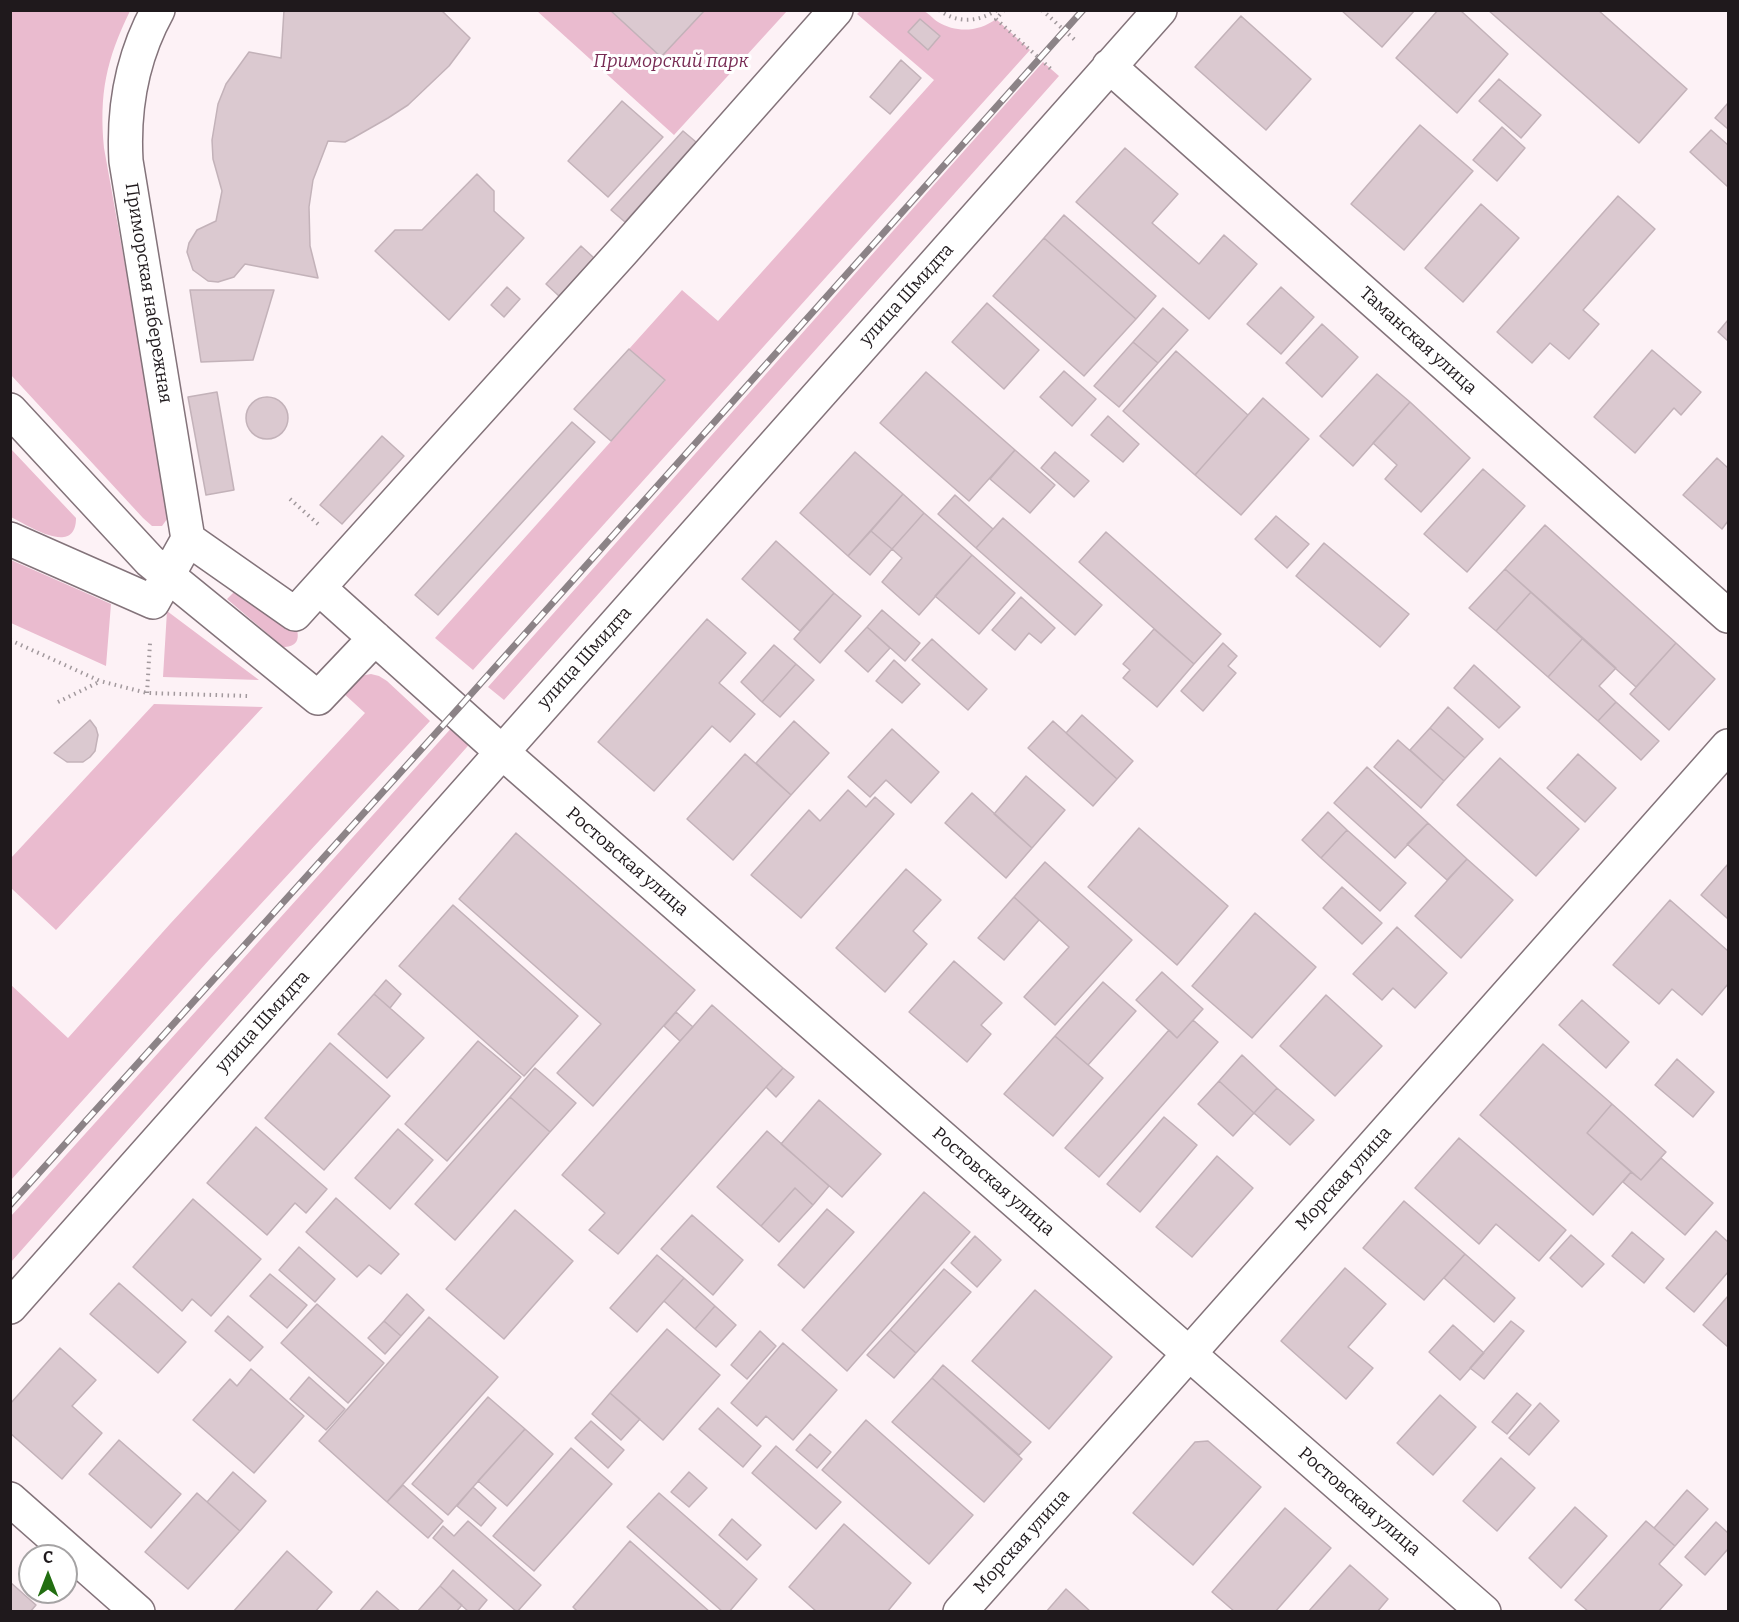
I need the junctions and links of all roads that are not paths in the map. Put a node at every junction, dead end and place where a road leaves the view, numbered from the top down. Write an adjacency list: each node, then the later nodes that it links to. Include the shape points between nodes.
1 (158, 10): 7 (street, Приморская набережная, via 132,77 126,161)
2 (836, 10): 8 (street)
3 (1160, 10): 4 (street, улица Шмидта)
4 (1109, 66): 10 (street, Таманская улица); 13 (street, улица Шмидта)
5 (10, 410): 9 (street, via 150,561)
6 (10, 539): 9 (street)
7 (188, 539): 8 (street, via 296,614); 9 (street)
8 (319, 588): 11 (street, Ростовская улица)
9 (161, 589): 11 (street, via 318,698)
10 (1728, 616)
11 (369, 632): 13 (street, Ростовская улица)
12 (1728, 746): 15 (street, Морская улица)
13 (502, 752): 14 (street, улица Шмидта); 15 (street, Ростовская улица)
14 (10, 1307)
15 (1189, 1353): 18 (street, Морская улица); 19 (street, Ростовская улица)
16 (10, 1499): 17 (street)
17 (138, 1611)
18 (960, 1611)
19 (1484, 1611)

